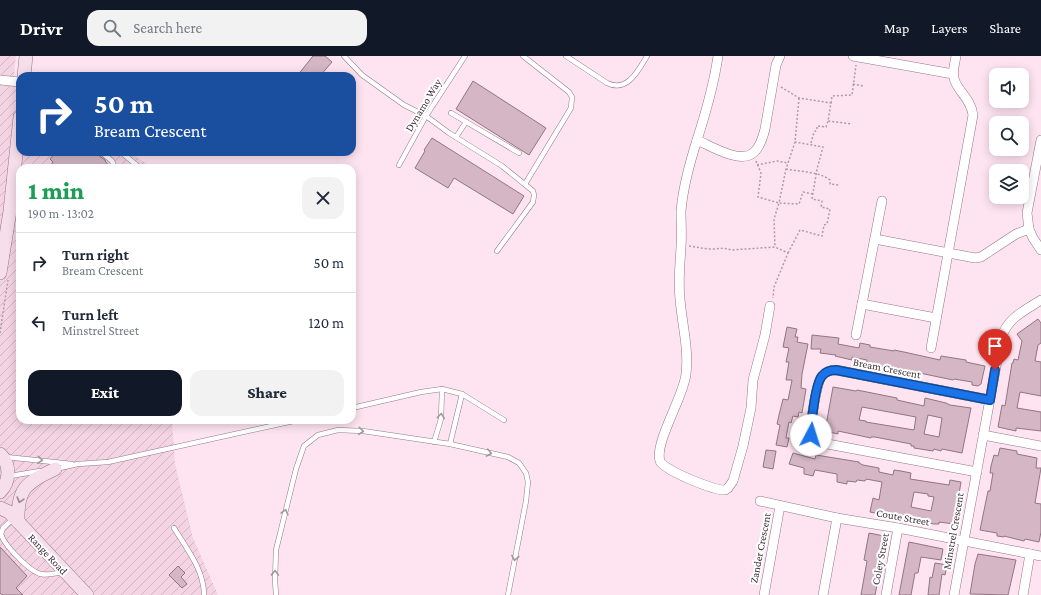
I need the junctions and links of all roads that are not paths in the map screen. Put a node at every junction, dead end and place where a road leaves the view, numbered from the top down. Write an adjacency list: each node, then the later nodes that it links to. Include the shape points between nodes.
1 (26, 56): 11 (main road)
2 (344, 56): 16 (lane, via 362,75 404,105)
3 (465, 56): 16 (lane, Dynamo Way)
4 (522, 56): 28 (lane, via 569,92 572,102 571,108)
5 (566, 56): 6 (lane, via 607,83 619,86 629,82)
6 (647, 56)
7 (718, 56): 19 (street, via 705,118)
8 (780, 56): 19 (street, via 776,65 765,128 759,146 752,155 736,156)
9 (956, 56): 12 (street)
10 (854, 60): 12 (street)
11 (24, 72)
12 (953, 74): 35 (street, via 954,80 972,108 973,115)
13 (0, 80): 14 (street)
14 (16, 82)
15 (452, 113): 17 (lane)
16 (426, 116): 18 (lane); 27 (lane, Dynamo Way)
17 (466, 122): 18 (lane); 21 (lane)
18 (456, 137): 28 (lane)
19 (697, 140): 39 (street, via 681,210 679,284 687,357 686,374 684,387 666,428 660,450 660,460 666,468 717,490 725,490 731,484 743,446 751,408 753,380)
20 (1041, 140): 30 (street, via 1027,213)
21 (519, 153)
22 (16, 155): 32 (main road, via 10,211)
23 (106, 156): 25 (lane)
24 (126, 156): 26 (lane)
25 (114, 164)
26 (135, 164)
27 (399, 165)
28 (525, 184): 34 (lane, via 533,191 533,202)
29 (882, 201): 31 (street)
30 (1029, 229): 33 (street); 35 (street, via 1016,234 981,257)
31 (875, 239): 35 (street); 38 (street)
32 (3, 240): 36 (main road)
33 (1041, 250)
34 (497, 251)
35 (948, 253): 40 (street)
36 (0, 273)
37 (1041, 300): 45 (street, Minstrel Crescent, via 1014,318 1004,330)
38 (862, 304): 40 (street); 41 (street)
39 (770, 306)
40 (936, 318): 42 (street)
41 (856, 335)
42 (931, 348)
43 (442, 389): 44 (lane); 46 (lane); 50 (lane, one-way to 43, via 441,419)
44 (462, 394): 47 (lane); 51 (lane)
45 (990, 400): 49 (street, Minstrel Crescent); 56 (street, Bream Crescent, via 836,370 830,370 822,375 817,388 811,430 812,438 817,442)
46 (356, 407)
47 (504, 420)
48 (280, 424): 54 (lane, via 108,462)
49 (983, 436): 52 (street); 56 (street, Minstrel Crescent)
50 (434, 442): 51 (lane); 72 (lane, one-way to 50, via 276,550 304,446 318,435 338,430)
51 (450, 444): 73 (lane, one-way to 73, via 508,457 519,464 526,473 526,501)
52 (1041, 446)
53 (1, 455): 54 (lane, one-way to 54); 57 (main road, via 8,469)
54 (78, 464): 55 (lane)
55 (55, 469): 57 (lane); 61 (main road, one-way to 61, via 33,479 25,487 18,509)
56 (977, 472): 66 (street, Minstrel Crescent)
57 (8, 476): 58 (main road)
58 (1, 491): 61 (main road, Range Road)
59 (760, 501): 60 (street, Coute Street)
60 (780, 506): 62 (street, Coute Street); 74 (street, Zander Crescent)
61 (10, 515): 65 (lane); 69 (main road, Range Road)
62 (837, 518): 64 (street, Coute Street); 75 (street)
63 (174, 528): 71 (lane, via 200,571)
64 (898, 528): 66 (street, Coute Street); 76 (street, Coley Street)
65 (1, 536): 69 (lane, via 36,573 46,575)
66 (964, 541): 67 (street, Coute Street); 77 (street, Minstrel Crescent)
67 (1030, 554): 68 (street, Coute Street); 78 (street)
68 (1041, 556)
69 (64, 571): 70 (main road, Range Road)
70 (87, 595)
71 (204, 595)
72 (276, 595)
73 (508, 595)
74 (764, 595)
75 (823, 595)
76 (886, 595)
77 (954, 595)
78 (1022, 595)

